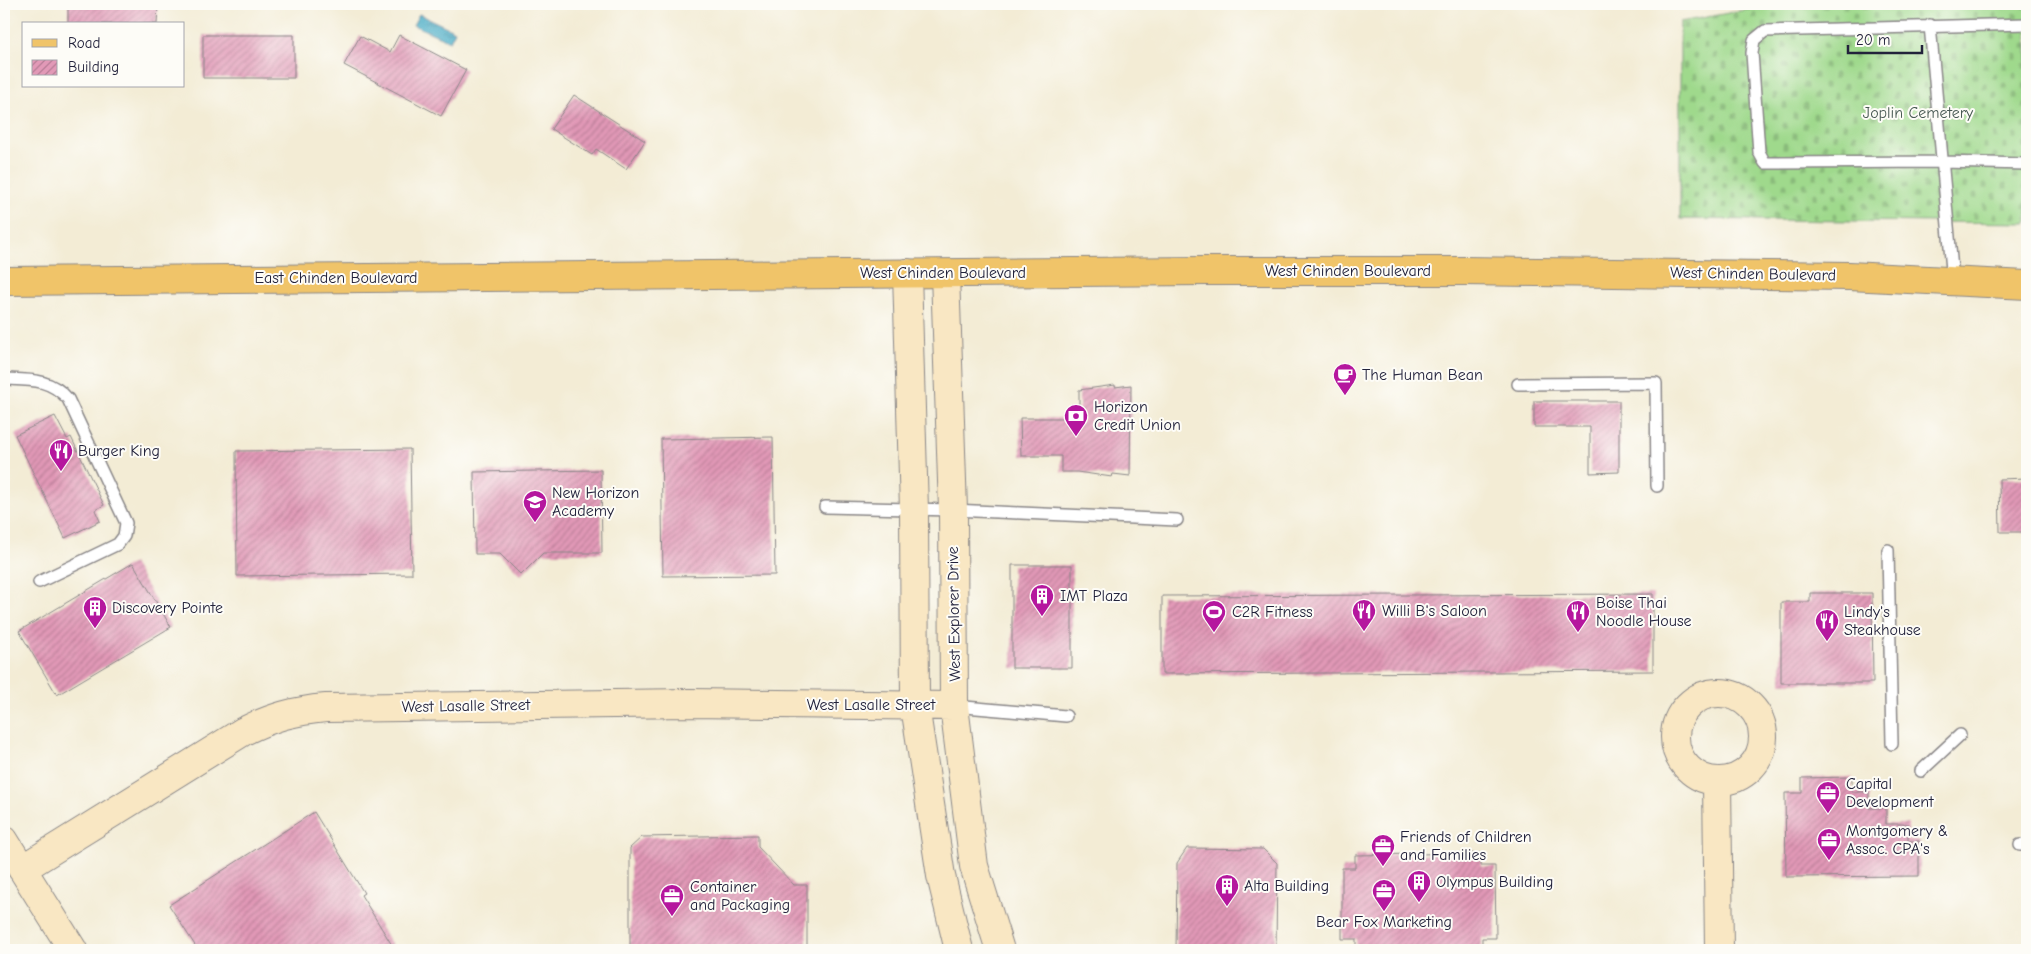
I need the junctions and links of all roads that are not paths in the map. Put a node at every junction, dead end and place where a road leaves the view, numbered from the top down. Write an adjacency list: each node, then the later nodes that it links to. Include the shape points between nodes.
1 (2027, 24): 2 (lane)
2 (1930, 25): 3 (lane); 3 (lane, via 1765,31 1754,40 1752,53 1759,152 1765,163)
3 (1942, 162): 4 (lane); 8 (lane)
4 (2027, 164)
5 (907, 273): 6 (main road, West Chinden Boulevard); 7 (main road, West Chinden Boulevard); 15 (street)
6 (945, 274): 8 (main road, West Chinden Boulevard, via 1464,271); 16 (street, West Explorer Drive)
7 (668, 275): 9 (main road, East Chinden Boulevard)
8 (1952, 280): 10 (main road, West Chinden Boulevard)
9 (4, 281)
10 (2027, 285)
11 (4, 379): 19 (lane, via 34,380 58,388 68,399 126,524 124,536 118,544)
12 (1518, 384): 13 (lane, via 1656,383)
13 (1657, 486)
14 (825, 508): 15 (lane)
15 (914, 510): 16 (lane); 20 (street)
16 (953, 510): 17 (lane); 21 (street, West Explorer Drive)
17 (1177, 520)
18 (1888, 550): 24 (lane)
19 (39, 582)
20 (915, 706): 21 (street, West Lasalle Street); 28 (street, West Lasalle Street, via 635,703 298,711 270,718 244,731); 30 (street, via 941,876)
21 (954, 706): 22 (lane); 31 (street, West Explorer Drive, via 974,866)
22 (1066, 716)
23 (1960, 735): 25 (lane)
24 (1892, 744)
25 (1921, 771)
26 (1717, 782): 32 (street)
27 (4, 840): 28 (street)
28 (22, 869): 29 (street)
29 (73, 950)
30 (960, 950)
31 (1000, 950)
32 (1719, 950)

